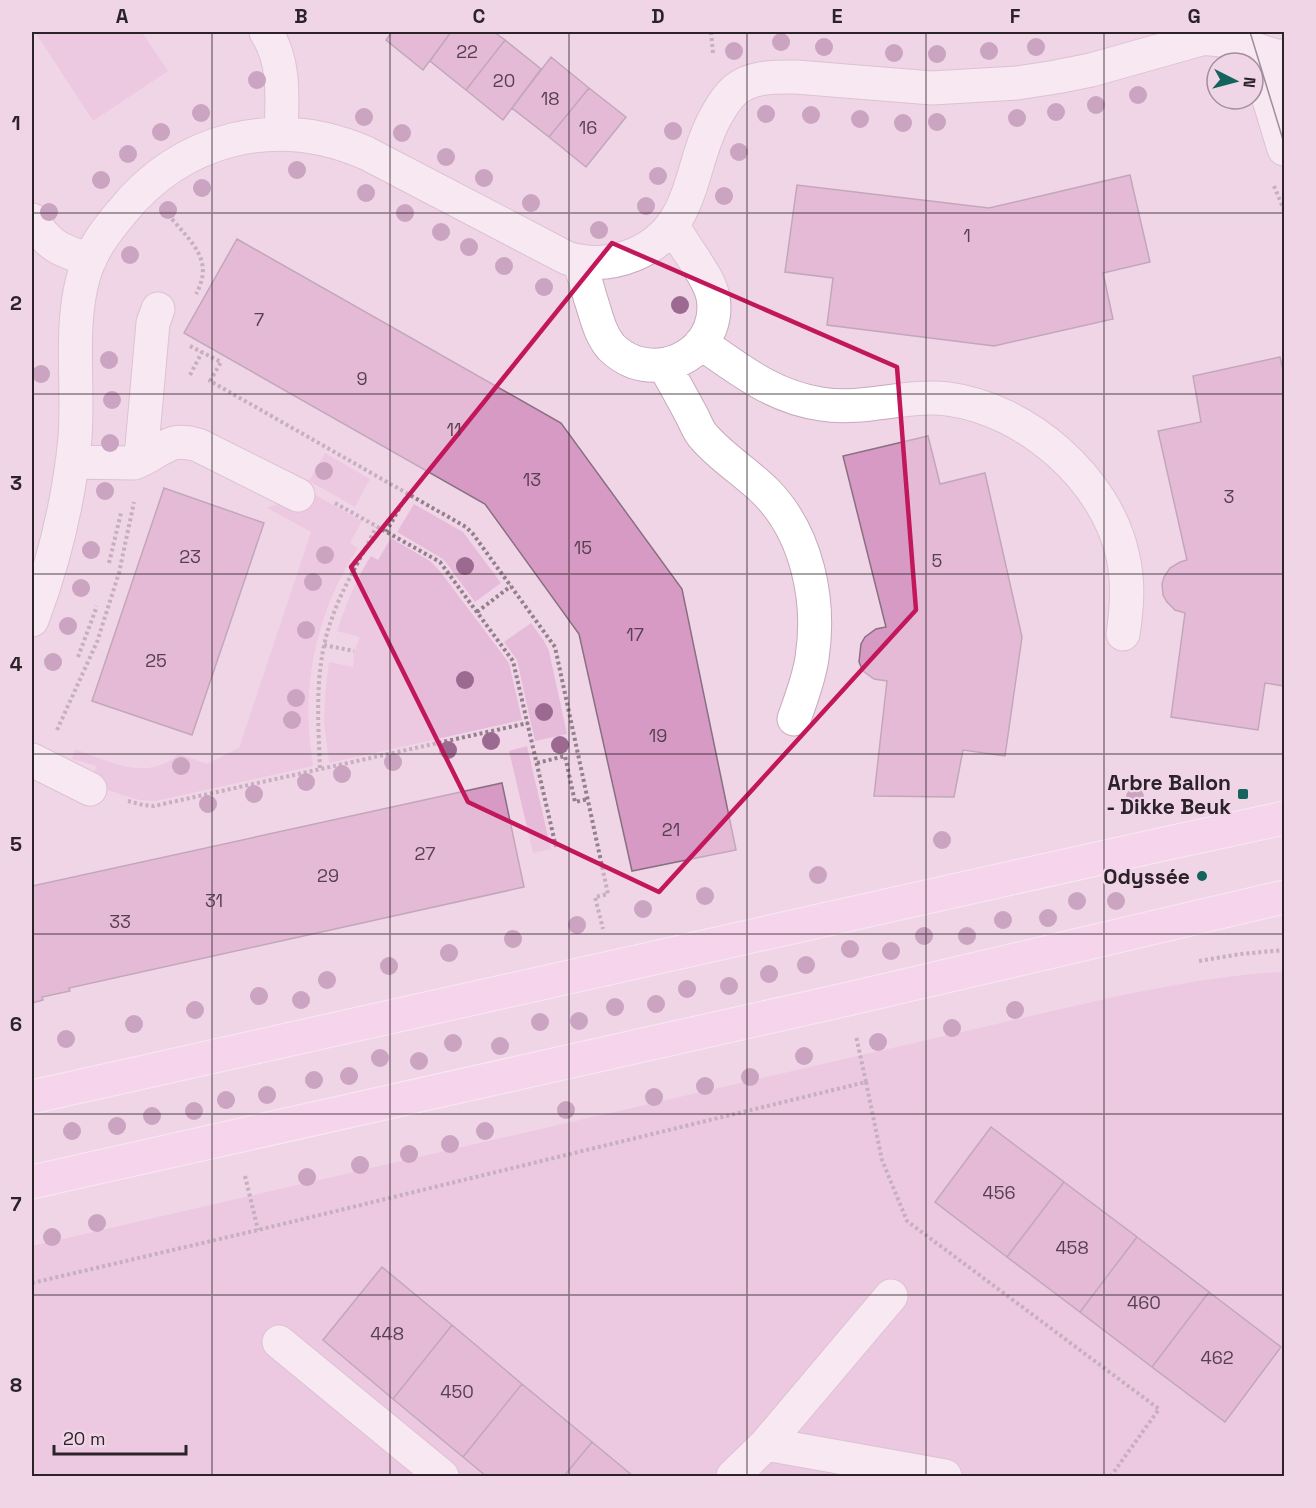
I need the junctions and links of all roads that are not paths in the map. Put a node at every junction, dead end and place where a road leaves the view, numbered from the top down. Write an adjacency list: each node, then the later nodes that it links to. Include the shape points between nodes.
1 (266, 32): 4 (street, via 280,66)
2 (1221, 35): 3 (street); 7 (street, via 1091,70 1017,83 932,88 775,77 747,83 735,90 713,121 687,200)
3 (1278, 55): 5 (street, via 1266,90)
4 (281, 135): 8 (street, via 230,140 184,158 161,172 134,196 97,244); 9 (street, via 346,144)
5 (1284, 149)
6 (32, 220): 8 (street, via 51,244)
7 (672, 225): 9 (street, via 658,242 618,261); 11 (street, via 713,296 710,329)
8 (90, 260): 13 (street, via 76,312)
9 (579, 262): 12 (street, via 601,333 612,349 646,366)
10 (158, 309): 14 (street, via 153,323 142,446)
11 (701, 343): 12 (street, via 691,354); 17 (street, via 770,389 794,398 846,406 946,399 976,405 1031,430 1073,467 1097,495 1113,524 1127,583)
12 (664, 365): 18 (street, via 702,436 745,472 781,510 806,563 813,596 812,658)
13 (72, 462): 14 (street); 16 (street, via 59,534)
14 (134, 463): 15 (street, via 173,443 186,442)
15 (298, 495)
16 (32, 620)
17 (1122, 634)
18 (794, 719)
19 (32, 760): 20 (street)
20 (90, 789)
21 (1284, 818): 23 (main road)
22 (1284, 897): 24 (main road)
23 (32, 1097)
24 (32, 1182)
25 (891, 1296): 27 (street)
26 (279, 1342): 28 (street)
27 (766, 1444): 29 (street); 30 (street)
28 (442, 1476)
29 (733, 1476)
30 (945, 1476)

